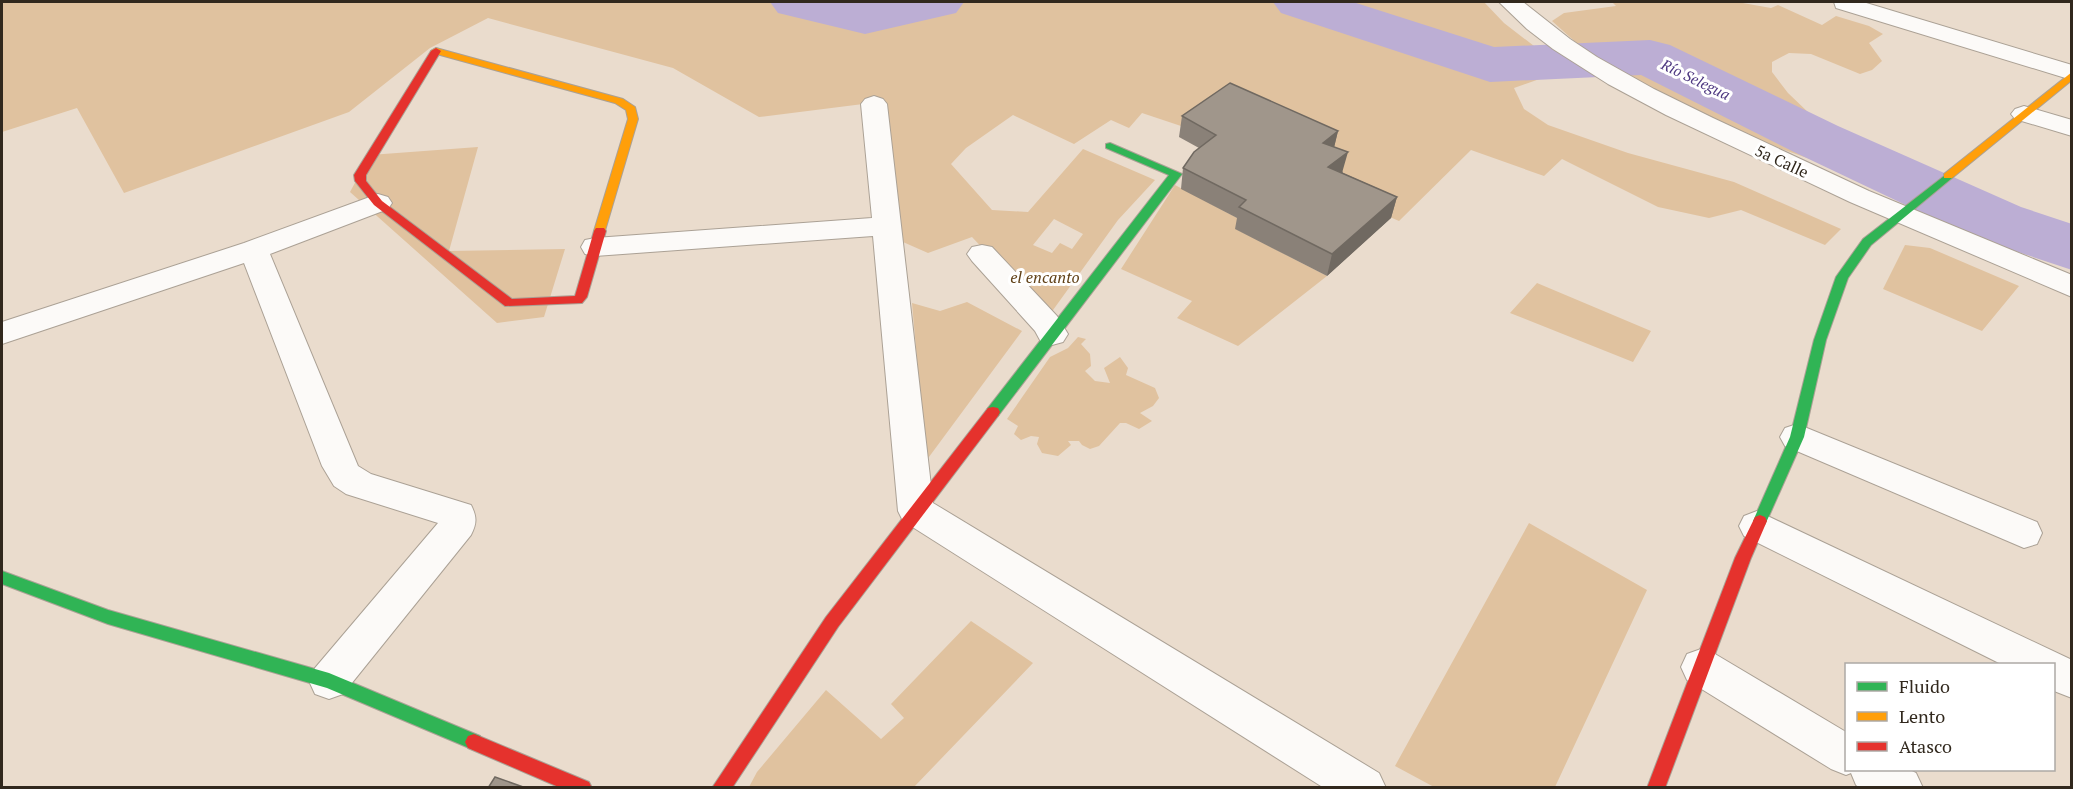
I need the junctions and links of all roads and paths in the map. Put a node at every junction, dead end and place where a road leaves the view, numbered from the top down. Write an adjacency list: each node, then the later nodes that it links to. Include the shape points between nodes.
1 (1510, 2): 9 (street, 5a Calle, via 1572,53 1623,82)
2 (1844, 3): 3 (street)
3 (2072, 74): 5 (street)
4 (874, 104): 10 (street)
5 (2024, 114): 6 (street); 9 (street)
6 (2072, 128)
7 (1110, 146): 16 (street, via 1176,174)
8 (378, 203): 11 (street, via 509,303 578,300); 11 (street, via 360,175 433,52 438,51 619,101 631,109 633,118); 12 (street)
9 (1898, 215): 14 (street, 5a Calle); 17 (street, via 1867,242 1842,277 1820,340)
10 (886, 226): 11 (street); 18 (street)
11 (595, 247)
12 (254, 250): 15 (street); 26 (street, via 346,476 359,484 458,515 459,519)
13 (982, 254): 16 (street)
14 (2072, 287)
15 (2, 333)
16 (1052, 334): 18 (street)
17 (1797, 437): 19 (street); 20 (street)
18 (916, 511): 30 (street, via 832,622); 31 (street)
19 (1757, 526): 22 (street); 23 (street)
20 (2024, 533)
21 (2, 578): 26 (street, via 108,617)
22 (2038, 663)
23 (1701, 667): 27 (street); 32 (street)
24 (2055, 672): 25 (street)
25 (2072, 680)
26 (329, 681): 29 (street)
27 (1845, 754)
28 (1873, 771): 33 (street)
29 (583, 788)
30 (721, 788)
31 (1364, 788)
32 (1656, 788)
33 (1901, 788)

